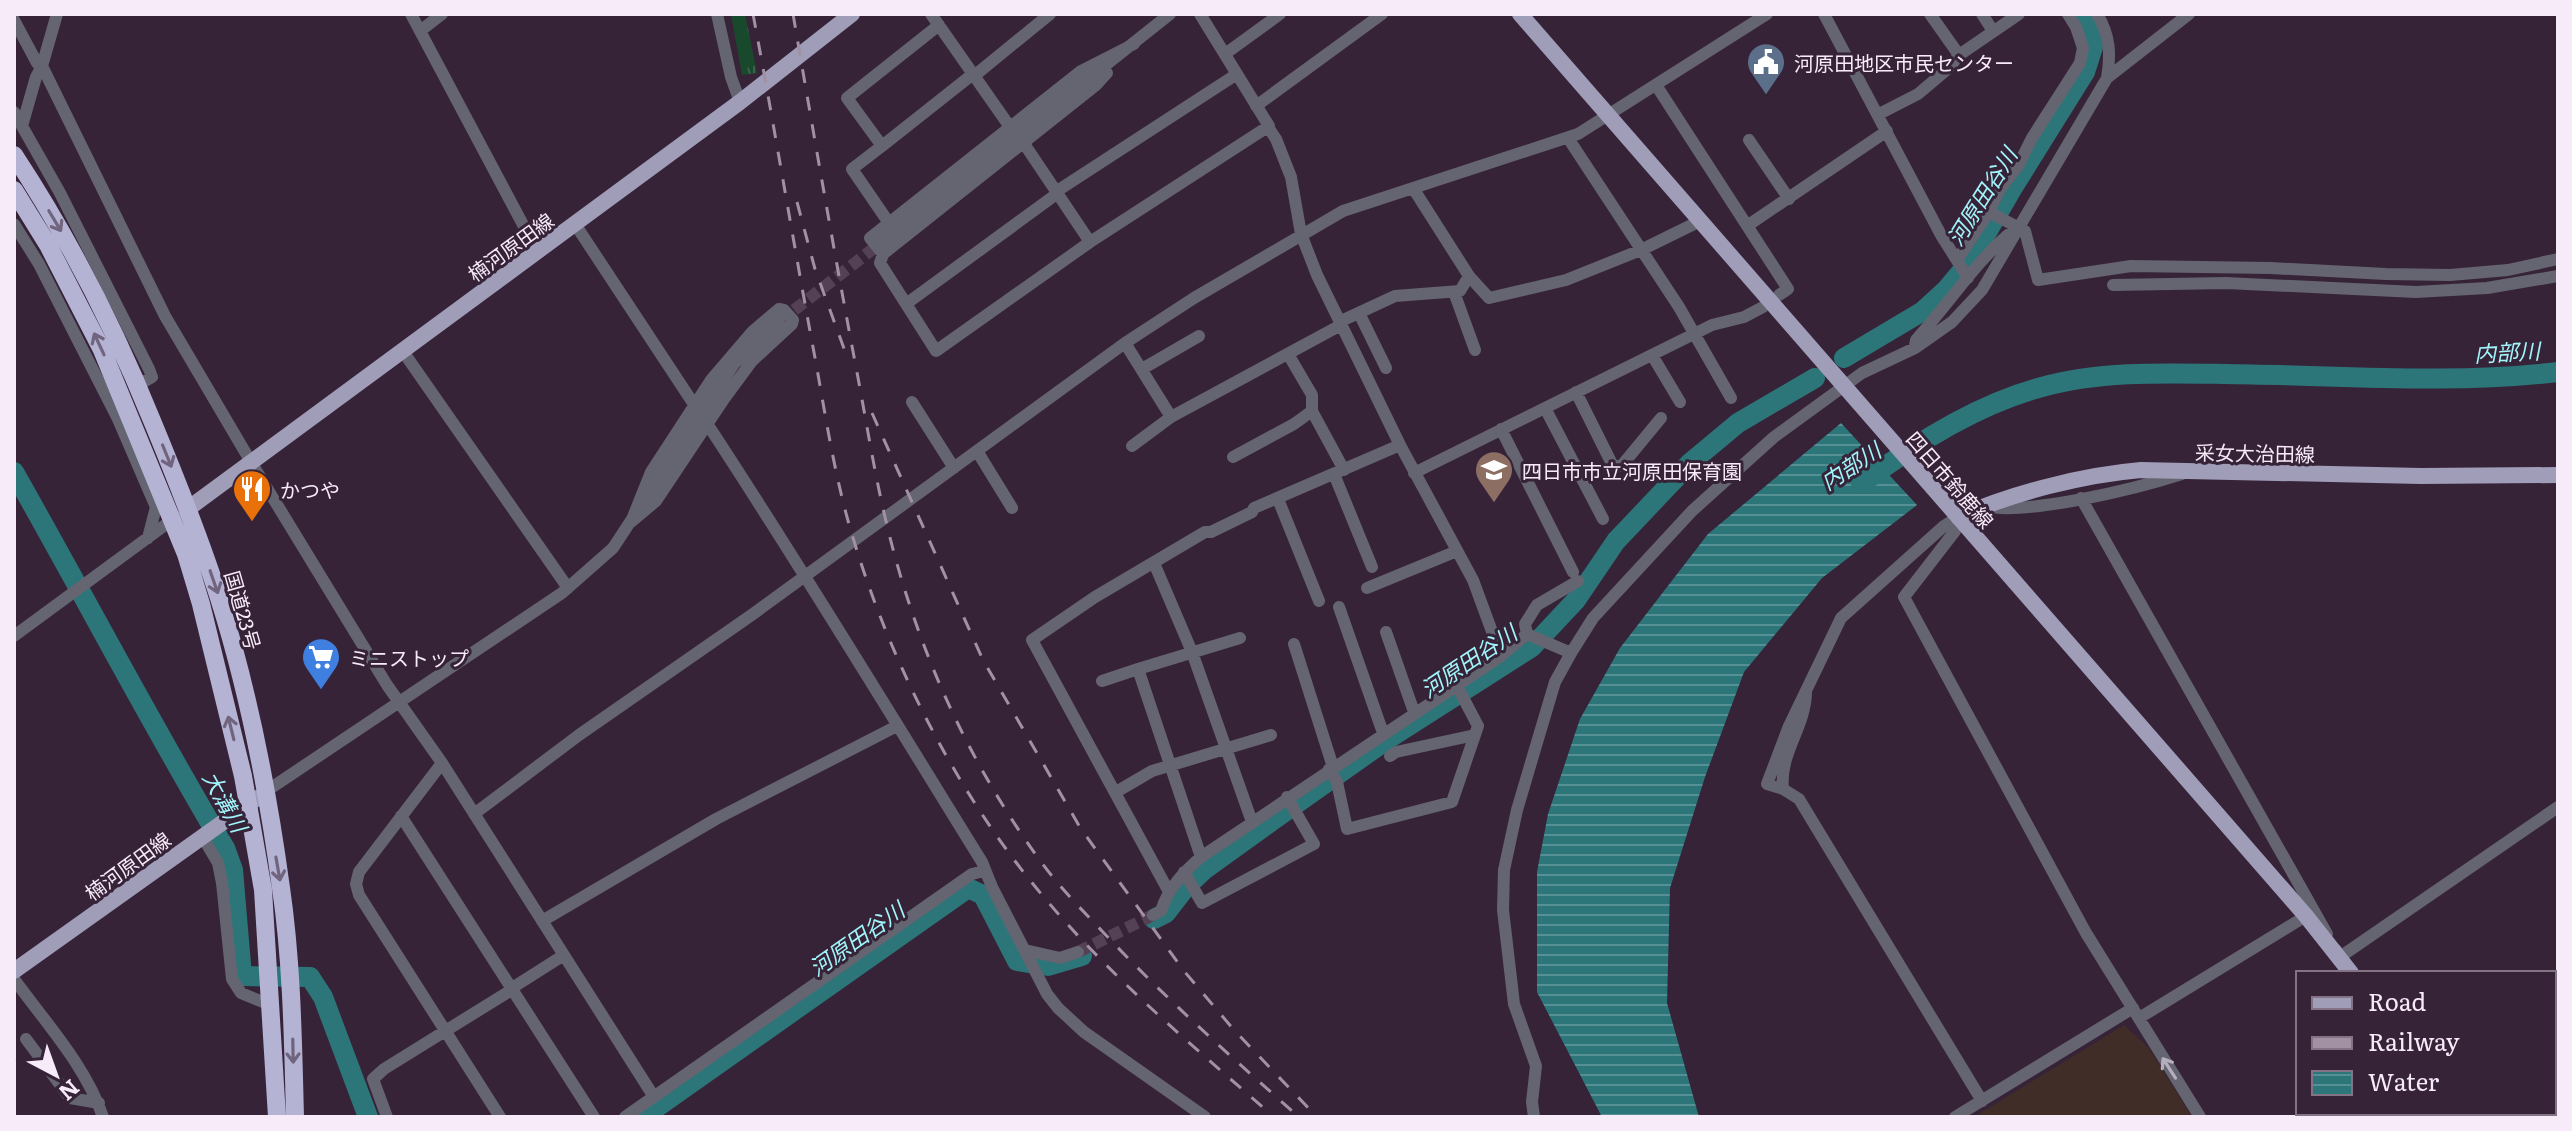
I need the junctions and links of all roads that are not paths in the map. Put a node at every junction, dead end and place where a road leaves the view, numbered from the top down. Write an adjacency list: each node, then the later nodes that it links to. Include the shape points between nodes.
1 (57, 14): 27 (street)
2 (411, 14): 22 (street)
3 (442, 14): 22 (street)
4 (717, 14): 32 (street)
5 (852, 14): 32 (main road, 楠河原田線)
6 (1050, 14): 29 (street)
7 (1170, 14): 24 (street)
8 (1200, 14): 25 (street)
9 (1280, 14): 25 (street)
10 (1382, 14): 33 (street)
11 (1520, 14): 35 (main road, 四日市鈴鹿線)
12 (1767, 14): 31 (street)
13 (1824, 14): 36 (street)
14 (1930, 14): 26 (street)
15 (1982, 14): 23 (street)
16 (2019, 14): 23 (street)
17 (2068, 14): 50 (street, via 2083,48 2080,63 2000,189)
18 (2097, 14): 30 (street, via 2111,53)
19 (2189, 14): 30 (street)
20 (935, 19): 29 (street); 44 (street, via 847,98)
21 (14, 20): 27 (street)
22 (420, 31): 61 (street)
23 (1993, 31): 26 (street)
24 (1134, 44): 38 (street, via 1081,71); 43 (street, via 1096,85); 58 (street)
25 (1225, 54): 28 (street)
26 (1959, 55): 36 (street, via 1918,94)
27 (42, 66): 37 (street); 103 (street, via 165,316)
28 (1237, 74): 33 (street); 48 (street)
29 (974, 75): 38 (street); 44 (street)
30 (2107, 78): 56 (street)
31 (1656, 85): 35 (street); 55 (street)
32 (740, 102): 54 (main road, 楠河原田線)
33 (1256, 106): 39 (street)
34 (14, 112): 37 (street)
35 (1607, 114): 41 (street); 51 (main road, 四日市鈴鹿線)
36 (1879, 114): 40 (street)
37 (22, 126): 86 (street, via 149,369 152,377)
38 (1010, 127): 52 (street)
39 (1268, 127): 57 (street, via 1291,177); 59 (street)
40 (1887, 131): 49 (street); 64 (street)
41 (1568, 138): 46 (street); 60 (street)
42 (1749, 140): 49 (street)
43 (1023, 142): 48 (street); 62 (street)
44 (882, 146): 52 (street, via 852,169)
45 (14, 155): 86 (highway, 国道23号, one-way to 86, via 83,270)
46 (1413, 188): 57 (street, via 1343,211); 65 (street)
47 (14, 190): 116 (highway, 国道23号, one-way to 47, via 80,305)
48 (1057, 192): 59 (street); 71 (street)
49 (1789, 199): 55 (street)
50 (1994, 215): 56 (street); 64 (street)
51 (1700, 221): 60 (street); 87 (main road, 四日市鈴鹿線)
52 (889, 223): 62 (street, via 870,238)
53 (14, 224): 118 (street, via 85,351 156,507)
54 (575, 224): 61 (main road, 楠河原田線); 92 (street)
55 (1747, 226): 70 (street, via 1788,289)
56 (2017, 228): 63 (street, via 2025,231 2038,280 2131,266 2450,275); 66 (street); 79 (street, via 1980,292 1952,322)
57 (1301, 234): 75 (street); 78 (street)
58 (885, 240)
59 (1090, 242): 71 (street, via 936,351)
60 (1641, 250): 65 (street, via 1566,280 1489,298); 76 (street)
61 (537, 251): 80 (main road, 楠河原田線)
62 (883, 254): 71 (street, via 880,263)
63 (2558, 259)
64 (1958, 262): 66 (street)
65 (1469, 276): 69 (street)
66 (1967, 276): 79 (street)
67 (2558, 276): 68 (street, via 2416,292 2226,283)
68 (2113, 285)
69 (1454, 292): 73 (street, via 1395,296); 81 (street)
70 (1779, 295)
71 (906, 304)
72 (1763, 307): 76 (street)
73 (1359, 313): 75 (street); 84 (street)
74 (779, 321): 117 (street, via 734,364)
75 (1340, 323): 82 (street); 99 (street)
76 (1695, 334): 83 (street); 89 (street)
77 (1199, 336): 85 (street)
78 (1125, 343): 85 (street); 101 (street)
79 (1915, 348): 87 (street, via 1862,373)
80 (402, 350): 103 (main road, 楠河原田線); 123 (street)
81 (1475, 350)
82 (1288, 354): 94 (street, via 1312,395); 95 (street)
83 (1652, 355): 88 (street); 91 (street)
84 (1386, 368)
85 (1142, 369): 95 (street)
86 (138, 385): 112 (highway, 国道23号, one-way to 112)
87 (1846, 390): 114 (main road, 四日市鈴鹿線); 133 (street, via 1774,437 1692,511 1593,618)
88 (1576, 392): 93 (street); 96 (street, via 1614,468)
89 (1731, 398)
90 (912, 402): 104 (street)
91 (1680, 402)
92 (695, 406): 97 (street, via 753,331 784,310 792,324 752,361); 117 (street, via 651,472)
93 (1545, 408): 98 (street); 115 (street)
94 (1312, 411): 102 (street); 106 (street)
95 (1171, 417): 100 (street)
96 (1661, 418)
97 (708, 425): 117 (street, via 656,501); 122 (street)
98 (1501, 429): 107 (street); 130 (street, via 1575,576 1537,605 1525,624)
99 (1400, 445): 106 (street); 107 (street)
100 (1132, 446)
101 (977, 451): 104 (street); 113 (street)
102 (1233, 457)
103 (251, 462): 112 (main road, 楠河原田線); 138 (street)
104 (954, 468): 122 (street)
105 (2192, 470): 108 (main road, 采女大治田線); 109 (street); 111 (main road, 采女大治田線, via 2109,473)
106 (1339, 472): 110 (street); 121 (street)
107 (1414, 473): 119 (street)
108 (2558, 475)
109 (2081, 498): 111 (street, via 2001,510); 167 (street)
110 (1278, 499): 120 (street, via 1205,532); 125 (street)
111 (1984, 506): 114 (main road, 采女大治田線)
112 (189, 508): 116 (street); 149 (highway, 国道23号, one-way to 149, via 233,645)
113 (1012, 508)
114 (1958, 517): 163 (main road, 四日市鈴鹿線); 174 (street, via 1955,531 1904,597 2071,908); 178 (street, via 1841,618 1806,693 1782,774 1783,789 1799,799)
115 (1603, 519)
116 (173, 520): 118 (street); 152 (highway, 国道23号, one-way to 116, via 201,604)
117 (631, 522): 123 (street, via 613,548)
118 (148, 538): 128 (street)
119 (1457, 551): 124 (street); 134 (street)
120 (1154, 563): 132 (street); 150 (street, via 1032,640)
121 (1372, 567)
122 (806, 574): 140 (street); 154 (street)
123 (568, 588): 138 (street)
124 (1367, 588)
125 (1319, 601)
126 (1339, 607): 141 (street)
127 (1386, 632): 139 (street)
128 (14, 636)
129 (1240, 638): 132 (street)
130 (1537, 639): 133 (street); 134 (street)
131 (1294, 644): 148 (street)
132 (1192, 652): 135 (street); 144 (street)
133 (1571, 653): 188 (street, via 1555,682 1504,870 1514,1004 1536,1066)
134 (1501, 656): 137 (street)
135 (1138, 669): 136 (street); 147 (street)
136 (1102, 681)
137 (1458, 688): 139 (street); 143 (street, via 1478,726)
138 (399, 702): 146 (street); 149 (street)
139 (1414, 712): 141 (street)
140 (897, 726): 159 (street); 164 (street, via 716,819)
141 (1383, 733): 148 (street)
142 (1271, 735): 144 (street)
143 (1475, 735): 145 (street); 148 (street, via 1452,802 1347,829)
144 (1226, 748): 147 (street); 156 (street)
145 (1390, 756)
146 (442, 763): 154 (street); 155 (street)
147 (1170, 765): 150 (street); 158 (street)
148 (1333, 773): 151 (street)
149 (265, 792): 152 (main road, 楠河原田線); 182 (highway, 国道23号, one-way to 182, via 282,890)
150 (1116, 792): 161 (street)
151 (1291, 803): 156 (street); 160 (street, via 1314,844 1202,903)
152 (248, 804): 157 (main road, 楠河原田線); 173 (highway, 国道23号, via 263,890)
153 (2558, 807): 167 (street)
154 (474, 814): 164 (street)
155 (401, 816): 172 (street); 175 (street, via 359,872 356,884)
156 (1252, 822): 158 (street)
157 (203, 835): 169 (main road, 楠河原田線); 173 (street, via 218,863 232,979 241,993)
158 (1201, 857): 160 (street)
159 (984, 871): 168 (street); 177 (street, via 972,874)
160 (1188, 879): 161 (street)
161 (1169, 892): 162 (street, via 1161,911)
162 (1153, 915)
163 (2306, 916): 167 (main road, 四日市鈴鹿線); 174 (street)
164 (542, 921): 166 (street)
165 (1078, 952): 168 (street)
166 (564, 955): 172 (street); 177 (street)
167 (2340, 957): 170 (main road, 四日市鈴鹿線)
168 (1029, 958): 187 (street, via 1052,1001 1084,1032)
169 (14, 971)
170 (2350, 971)
171 (14, 979): 179 (street)
172 (512, 989): 175 (street); 185 (street)
173 (270, 996): 181 (highway, 国道23号)
174 (2136, 1013): 178 (street); 190 (street, one-way to 174)
175 (445, 1031): 183 (street, via 373,1079); 184 (street)
176 (26, 1039): 179 (street, via 70,1098)
177 (654, 1097): 186 (street)
178 (1982, 1101): 189 (street)
179 (99, 1103): 180 (street)
180 (103, 1117)
181 (277, 1117)
182 (295, 1117)
183 (387, 1117)
184 (500, 1117)
185 (594, 1117)
186 (625, 1117)
187 (1205, 1117)
188 (1534, 1117)
189 (1955, 1117)
190 (2200, 1117)

